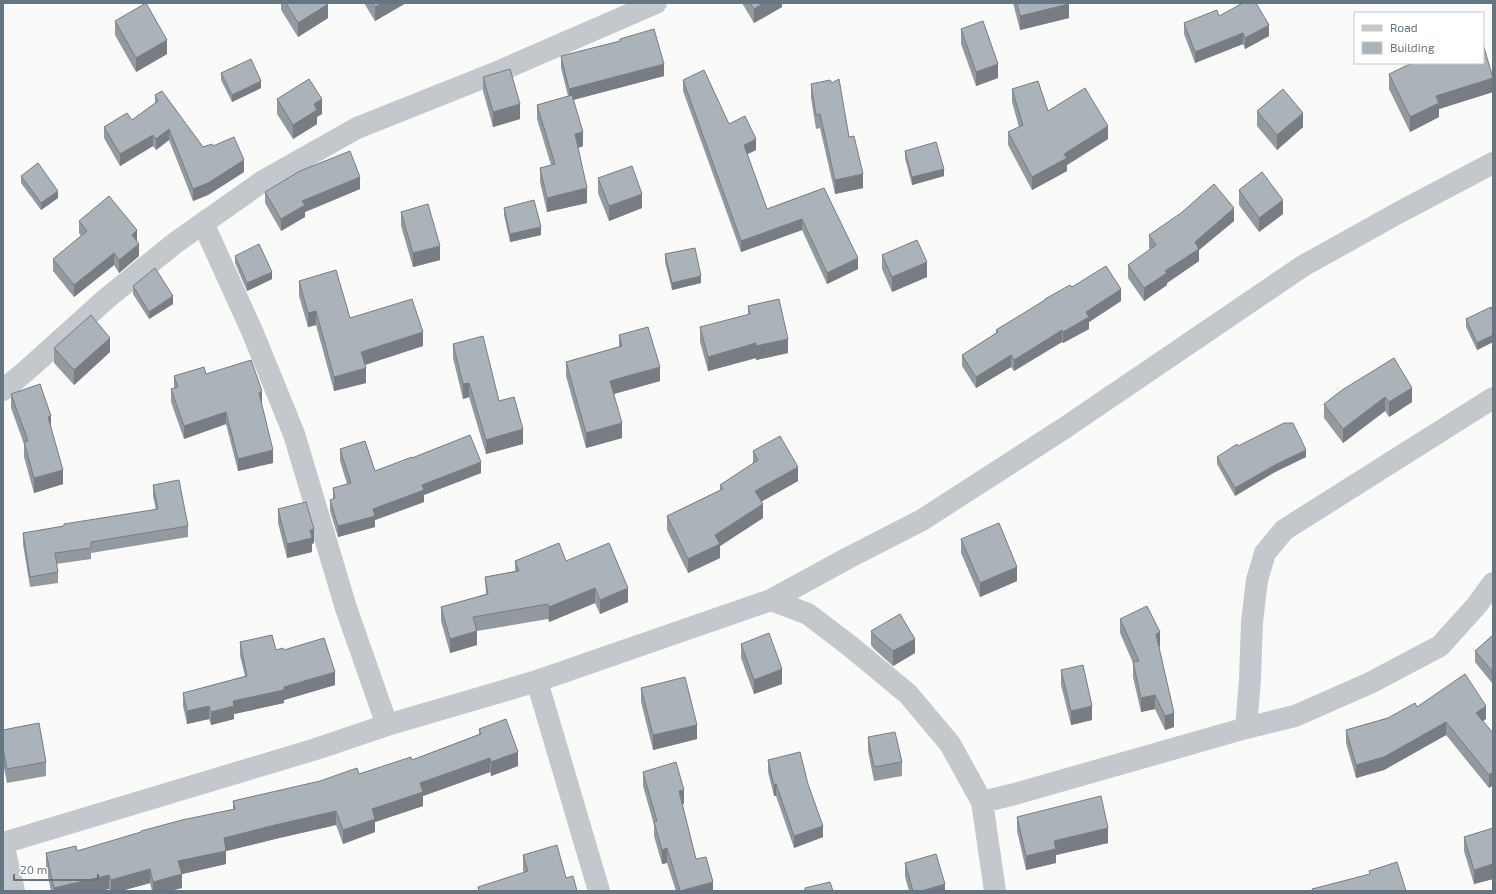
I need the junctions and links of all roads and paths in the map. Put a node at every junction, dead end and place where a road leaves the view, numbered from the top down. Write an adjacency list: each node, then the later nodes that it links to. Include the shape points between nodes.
1 (656, 3): 3 (street, via 509,67 357,128 263,181)
2 (1493, 163): 7 (street, via 1398,212 1303,266 1063,429 922,520)
3 (204, 223): 4 (street, via 106,299); 9 (street, via 294,434 346,608)
4 (3, 390)
5 (1493, 398): 10 (street, via 1284,530 1265,553 1257,580 1252,622)
6 (1493, 583): 10 (street, via 1440,646 1370,683 1295,716)
7 (771, 600): 8 (street); 11 (street, via 808,614 908,694 950,744)
8 (537, 681): 9 (street); 14 (street)
9 (387, 725): 12 (street, via 316,749)
10 (1246, 728): 11 (street)
11 (982, 802): 15 (street)
12 (3, 843): 13 (street)
13 (14, 891)
14 (599, 891)
15 (995, 891)

